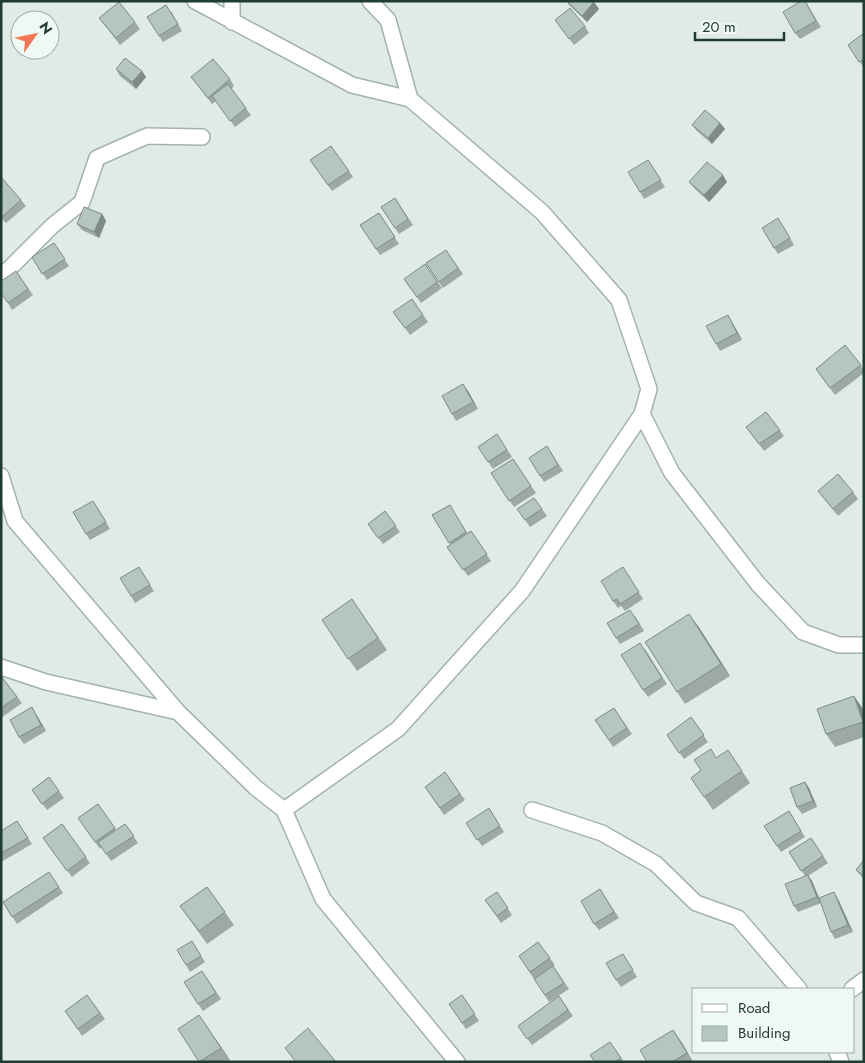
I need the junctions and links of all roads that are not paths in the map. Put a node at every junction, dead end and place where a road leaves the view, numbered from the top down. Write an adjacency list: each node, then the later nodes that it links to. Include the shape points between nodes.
1 (195, 1): 4 (street)
2 (232, 1): 4 (street)
3 (370, 1): 5 (street, via 388,20)
4 (232, 22): 5 (street, via 352,85)
5 (410, 99): 8 (street, via 542,212 619,300 649,389)
6 (202, 137): 7 (street, via 148,136 97,158 82,202 52,226)
7 (1, 277)
8 (642, 414): 10 (street, via 672,473 758,584 803,632 839,645); 13 (street, via 522,591 398,729)
9 (3, 483): 12 (street, via 15,521)
10 (864, 645)
11 (1, 667): 12 (street, via 46,682)
12 (178, 712): 13 (street, via 256,788)
13 (284, 810): 18 (street, via 323,899)
14 (532, 810): 16 (street, via 602,833 656,864 696,903 738,918)
15 (864, 980): 17 (street)
16 (797, 988)
17 (853, 988)
18 (457, 1062)

